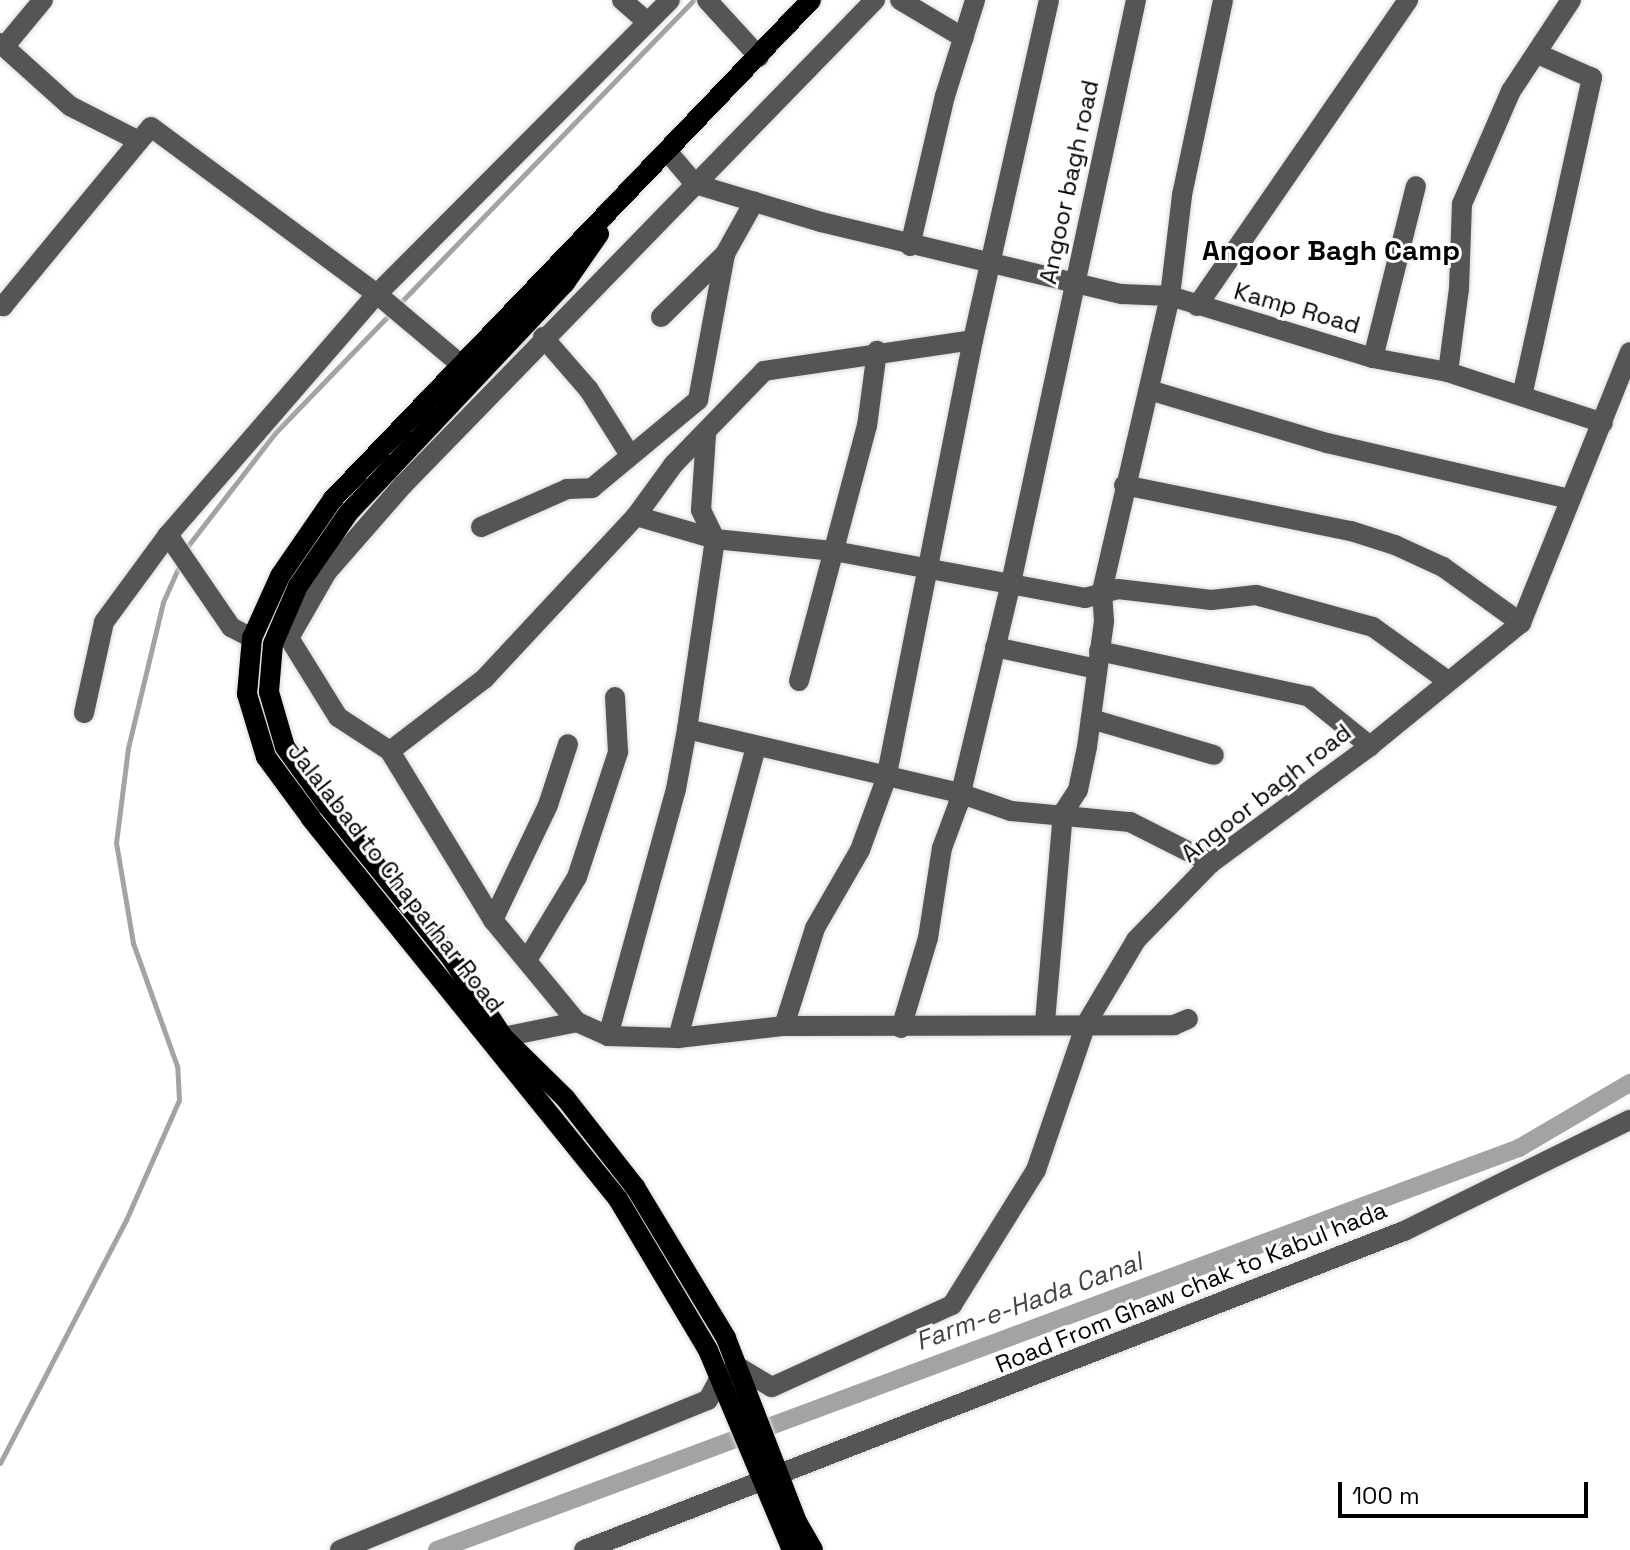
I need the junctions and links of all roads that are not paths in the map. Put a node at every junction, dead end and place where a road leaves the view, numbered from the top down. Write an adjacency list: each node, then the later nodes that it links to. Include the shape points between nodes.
1 (43, 0): 16 (street)
2 (622, 0): 14 (street)
3 (670, 0): 14 (street)
4 (707, 0): 18 (street)
5 (811, 0): 18 (main road, Jalalabad to Chaparhar Road)
6 (875, 0): 22 (street)
7 (900, 0): 15 (street)
8 (975, 0): 15 (street)
9 (1049, 0): 27 (street)
10 (1136, 0): 28 (street, Angoor bagh road)
11 (1223, 0): 30 (street, via 1182,195)
12 (1408, 0): 32 (street)
13 (1571, 0): 17 (street)
14 (647, 22): 29 (street)
15 (964, 38): 25 (street)
16 (2, 45): 19 (street, via 70,106)
17 (1538, 54): 40 (street, via 1511,91 1462,204 1459,289); 42 (street, via 1592,78)
18 (759, 57): 20 (main road, Jalalabad to Chaparhar Road)
19 (139, 141): 29 (street, via 151,127); 31 (street)
20 (667, 151): 21 (main road, Jalalabad to Chaparhar Road); 22 (street)
21 (638, 178): 39 (main road, Jalalabad to Chaparhar Road); 84 (main road, Jalalabad to Chaparhar Road, via 565,283 349,512 298,586 273,644 269,692 285,747 452,959)
22 (695, 184): 24 (street, Kamp Road); 34 (street)
23 (1416, 186): 38 (street)
24 (754, 202): 25 (street, Kamp Road); 26 (street)
25 (910, 246): 27 (street, Kamp Road)
26 (725, 254): 33 (street); 45 (street, via 698,400)
27 (991, 265): 28 (street, Kamp Road); 35 (street)
28 (1074, 282): 30 (street, Kamp Road, via 1122,294); 54 (street, Angoor bagh road)
29 (377, 294): 39 (street); 50 (street)
30 (1170, 296): 32 (street, Kamp Road); 41 (street)
31 (0, 304)
32 (1197, 306): 38 (street, Kamp Road)
33 (661, 317)
34 (543, 337): 45 (street, via 589,390); 69 (street, via 327,572 289,638 338,717)
35 (973, 340): 36 (street); 53 (street)
36 (877, 351): 44 (street, via 764,371); 52 (street, via 867,426)
37 (1630, 352): 43 (street, Angoor bagh road)
38 (1373, 358): 40 (street, Kamp Road)
39 (460, 364): 57 (main road, Jalalabad to Chaparhar Road, via 333,499 280,576)
40 (1448, 372): 42 (street, Kamp Road)
41 (1149, 390): 46 (street); 47 (street, via 1327,443)
42 (1522, 396): 43 (street, Kamp Road)
43 (1603, 423): 47 (street, Angoor bagh road)
44 (706, 435): 48 (street, via 673,465); 51 (street, via 701,510)
45 (630, 455): 49 (street, via 592,488 567,489)
46 (1124, 485): 55 (street); 56 (street, via 1351,531 1395,545 1443,567)
47 (1570, 499): 56 (street, Angoor bagh road)
48 (636, 516): 51 (street); 69 (street, via 484,679)
49 (481, 527)
50 (168, 535): 57 (street, via 231,627); 63 (street, via 104,622)
51 (715, 539): 52 (street); 65 (street)
52 (834, 551): 53 (street); 60 (street)
53 (929, 567): 54 (street); 71 (street)
54 (1011, 583): 55 (street, via 1085,598); 58 (street, Angoor bagh road)
55 (1102, 591): 59 (street); 61 (street, via 1211,600 1256,595 1304,605 1373,627)
56 (1521, 623): 61 (street, Angoor bagh road)
57 (252, 638): 88 (main road, Jalalabad to Chaparhar Road, via 247,694 266,757 618,1199 708,1350)
58 (995, 647): 59 (street); 72 (street, Angoor bagh road)
59 (1098, 660): 64 (street); 67 (street, via 1308,696)
60 (799, 681)
61 (1448, 681): 67 (street, Angoor bagh road)
62 (615, 697): 76 (street, via 618,752 577,877)
63 (84, 713)
64 (1091, 719): 70 (street); 73 (street, via 1078,790)
65 (687, 729): 68 (street); 83 (street, via 676,789)
66 (568, 744): 75 (street, via 548,805)
67 (1370, 746): 74 (street, Angoor bagh road)
68 (756, 747): 71 (street); 85 (street)
69 (390, 751): 75 (street)
70 (1214, 755)
71 (886, 779): 72 (street); 81 (street, via 860,850 815,928)
72 (959, 793): 73 (street, via 1011,811); 82 (street, Angoor bagh road, via 942,848 928,938)
73 (1063, 813): 74 (street, via 1130,822); 79 (street)
74 (1211, 863): 80 (street, Angoor bagh road, via 1136,940)
75 (493, 920): 76 (street)
76 (527, 960): 78 (street)
77 (1188, 1019): 80 (street, via 1174,1025)
78 (577, 1022): 83 (street); 84 (street)
79 (1045, 1022): 80 (street); 82 (street)
80 (1086, 1024): 87 (street, Angoor bagh road, via 1036,1170 952,1305 772,1387)
81 (784, 1026): 82 (street); 85 (street)
82 (901, 1028)
83 (608, 1036): 85 (street)
84 (503, 1037): 87 (main road, Jalalabad to Chaparhar Road, via 566,1099 635,1187 726,1338)
85 (678, 1038)
86 (1630, 1120): 89 (street, Road From Ghaw chak to Kabul hada, via 1404,1231)
87 (744, 1378): 88 (street); 89 (main road, Jalalabad to Chaparhar Road)
88 (723, 1385): 89 (main road, Jalalabad to Chaparhar Road); 90 (street, via 708,1400)
89 (768, 1469): 91 (street, Road From Ghaw chak to Kabul hada); 92 (main road); 93 (main road)
90 (340, 1550)
91 (584, 1550)
92 (792, 1550)
93 (813, 1550)

